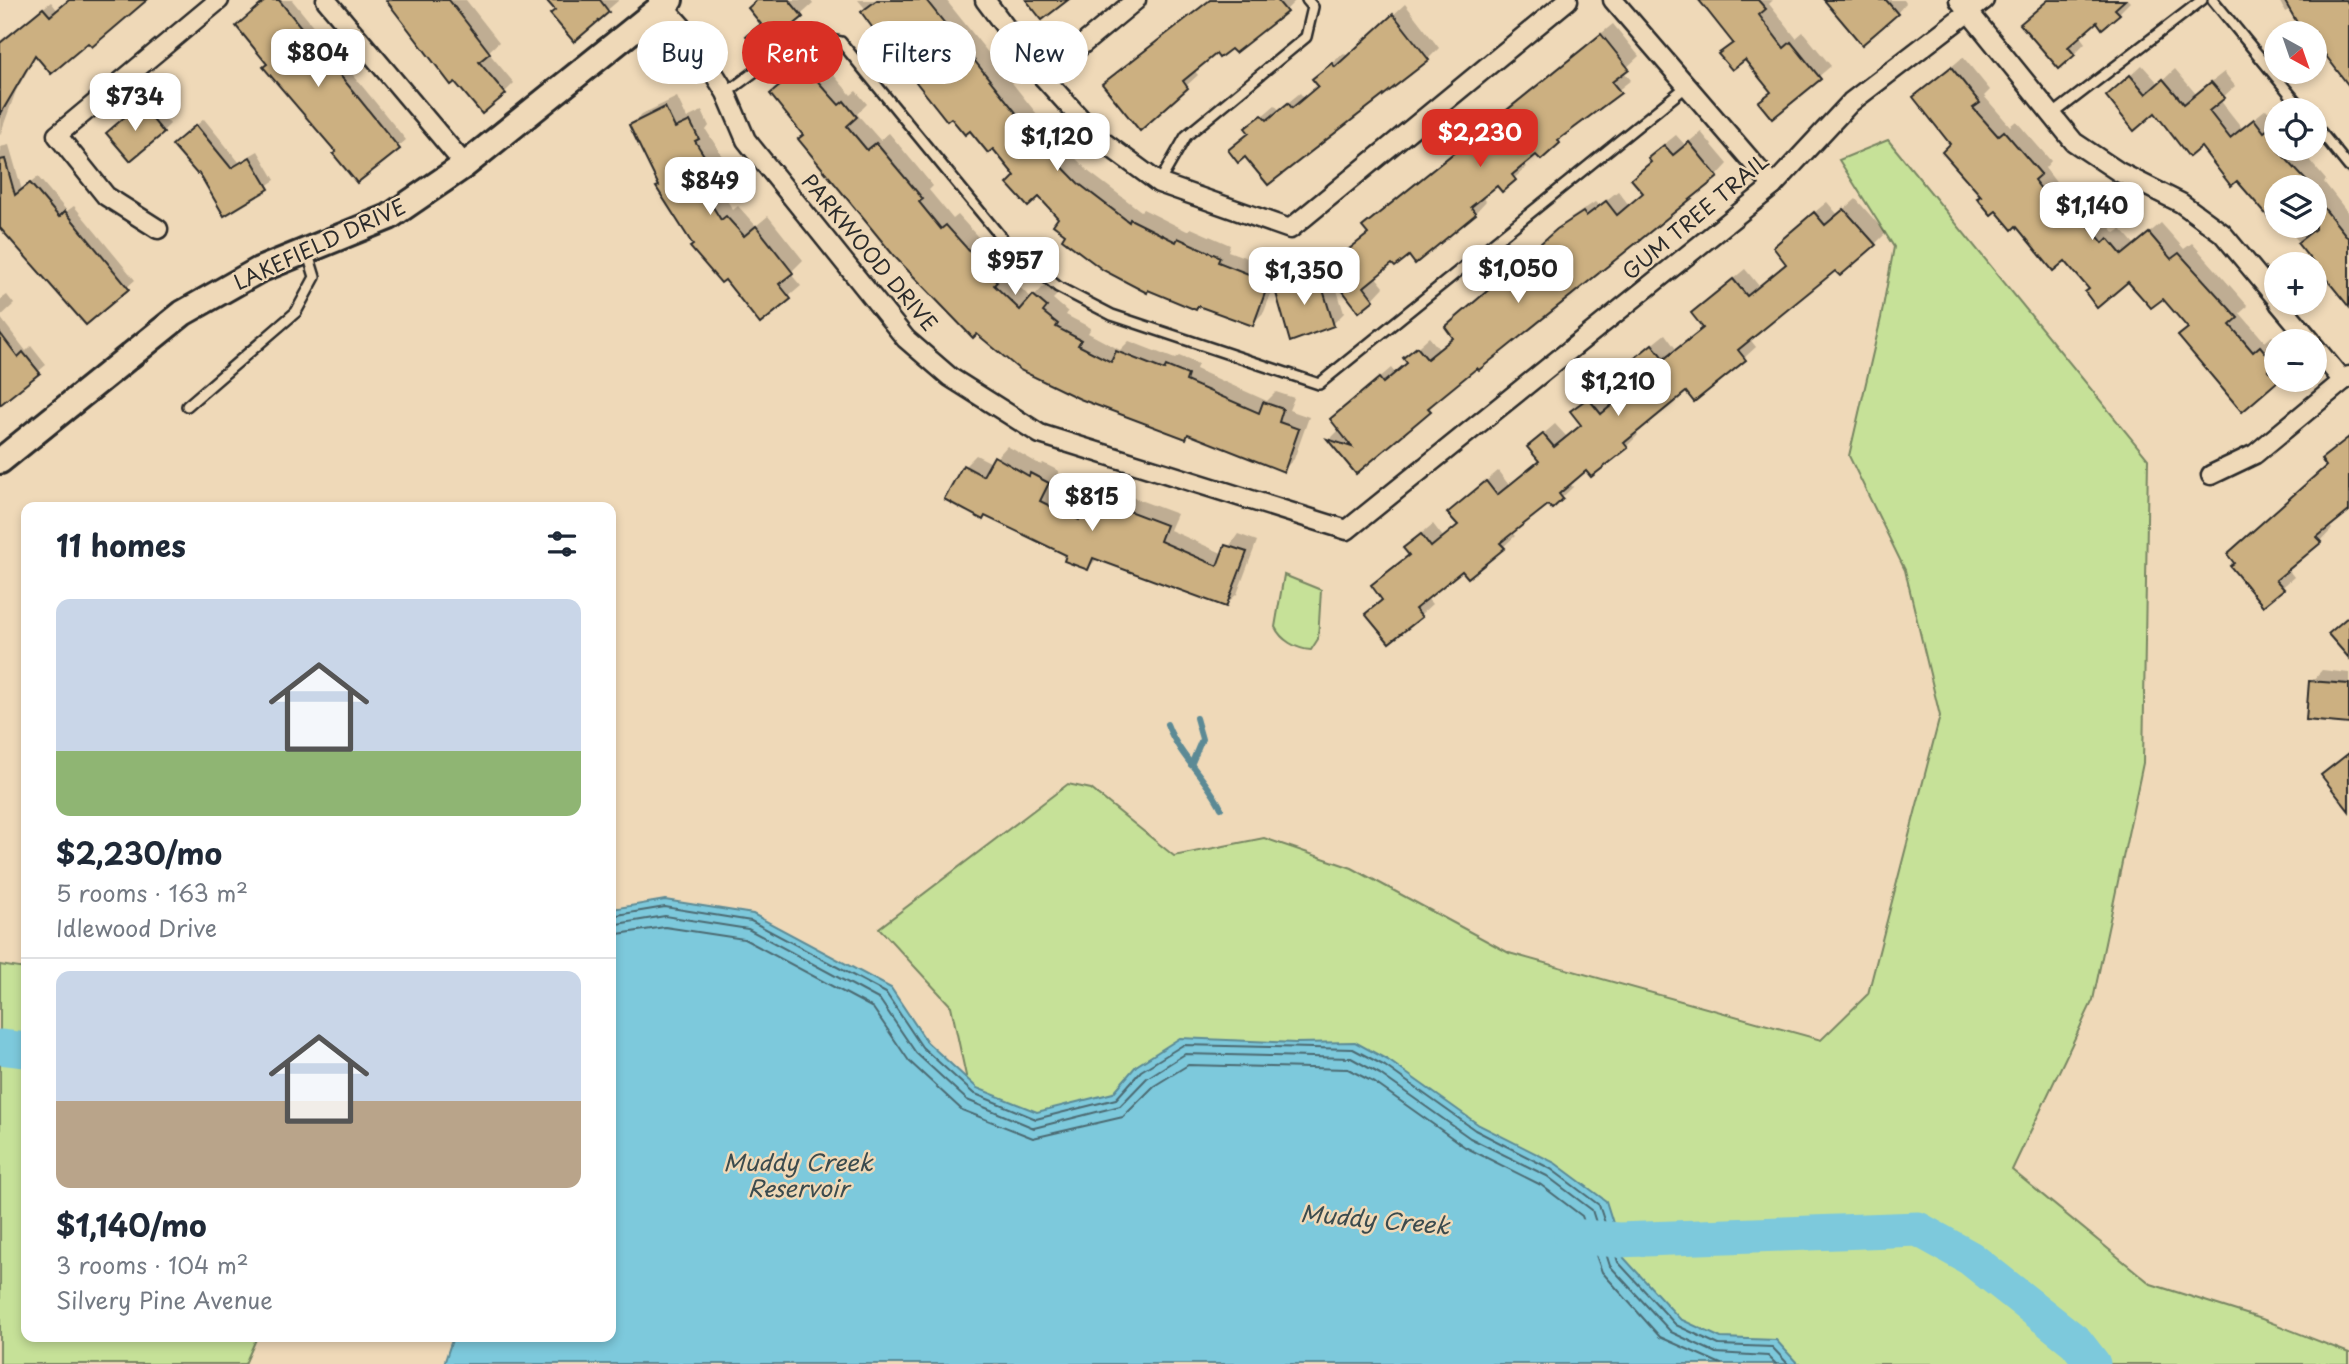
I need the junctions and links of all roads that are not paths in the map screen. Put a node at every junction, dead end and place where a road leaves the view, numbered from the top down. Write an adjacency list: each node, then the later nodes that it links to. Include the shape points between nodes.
1 (219, 0): 25 (street, via 57,135 106,195)
2 (326, 0): 21 (street)
3 (985, 0): 13 (street)
4 (1136, 0): 14 (street)
5 (1307, 0): 23 (lane, via 1313,7 1306,37 1186,136)
6 (1568, 0): 23 (street, via 1290,229)
7 (1613, 0): 16 (street)
8 (1984, 0): 12 (street, GUM TREE TRAIL)
9 (2202, 0): 19 (lane)
10 (2213, 0): 18 (lane)
11 (664, 2): 17 (street, PARKWOOD DRIVE); 21 (street, LAKEFIELD DRIVE)
12 (1964, 6): 19 (street); 24 (street, GUM TREE TRAIL, via 1851,102)
13 (1001, 21)
14 (1088, 40)
15 (1049, 84): 23 (street, via 1098,138)
16 (1687, 86): 17 (lane, via 1319,384 1112,315 1058,287 1010,248 841,42 804,35); 24 (street)
17 (726, 93): 35 (street, PARKWOOD DRIVE, via 746,140 906,339 950,377 1040,434)
18 (2293, 98)
19 (2052, 115): 27 (street, via 2074,142 2119,172 2181,203 2222,233)
20 (2327, 140): 22 (lane)
21 (465, 165): 26 (street, LAKEFIELD DRIVE, via 389,217)
22 (2349, 167)
23 (1159, 183)
24 (1773, 186): 35 (street, GUM TREE TRAIL)
25 (158, 229)
26 (307, 249): 32 (lane, via 315,277 296,312); 33 (street, LAKEFIELD DRIVE, via 183,313)
27 (2264, 284)
28 (2290, 315): 29 (street)
29 (2301, 329)
30 (2327, 359): 31 (street)
31 (2346, 379): 34 (street, via 2255,454)
32 (187, 406)
33 (0, 461)
34 (2211, 475)
35 (1347, 530)

